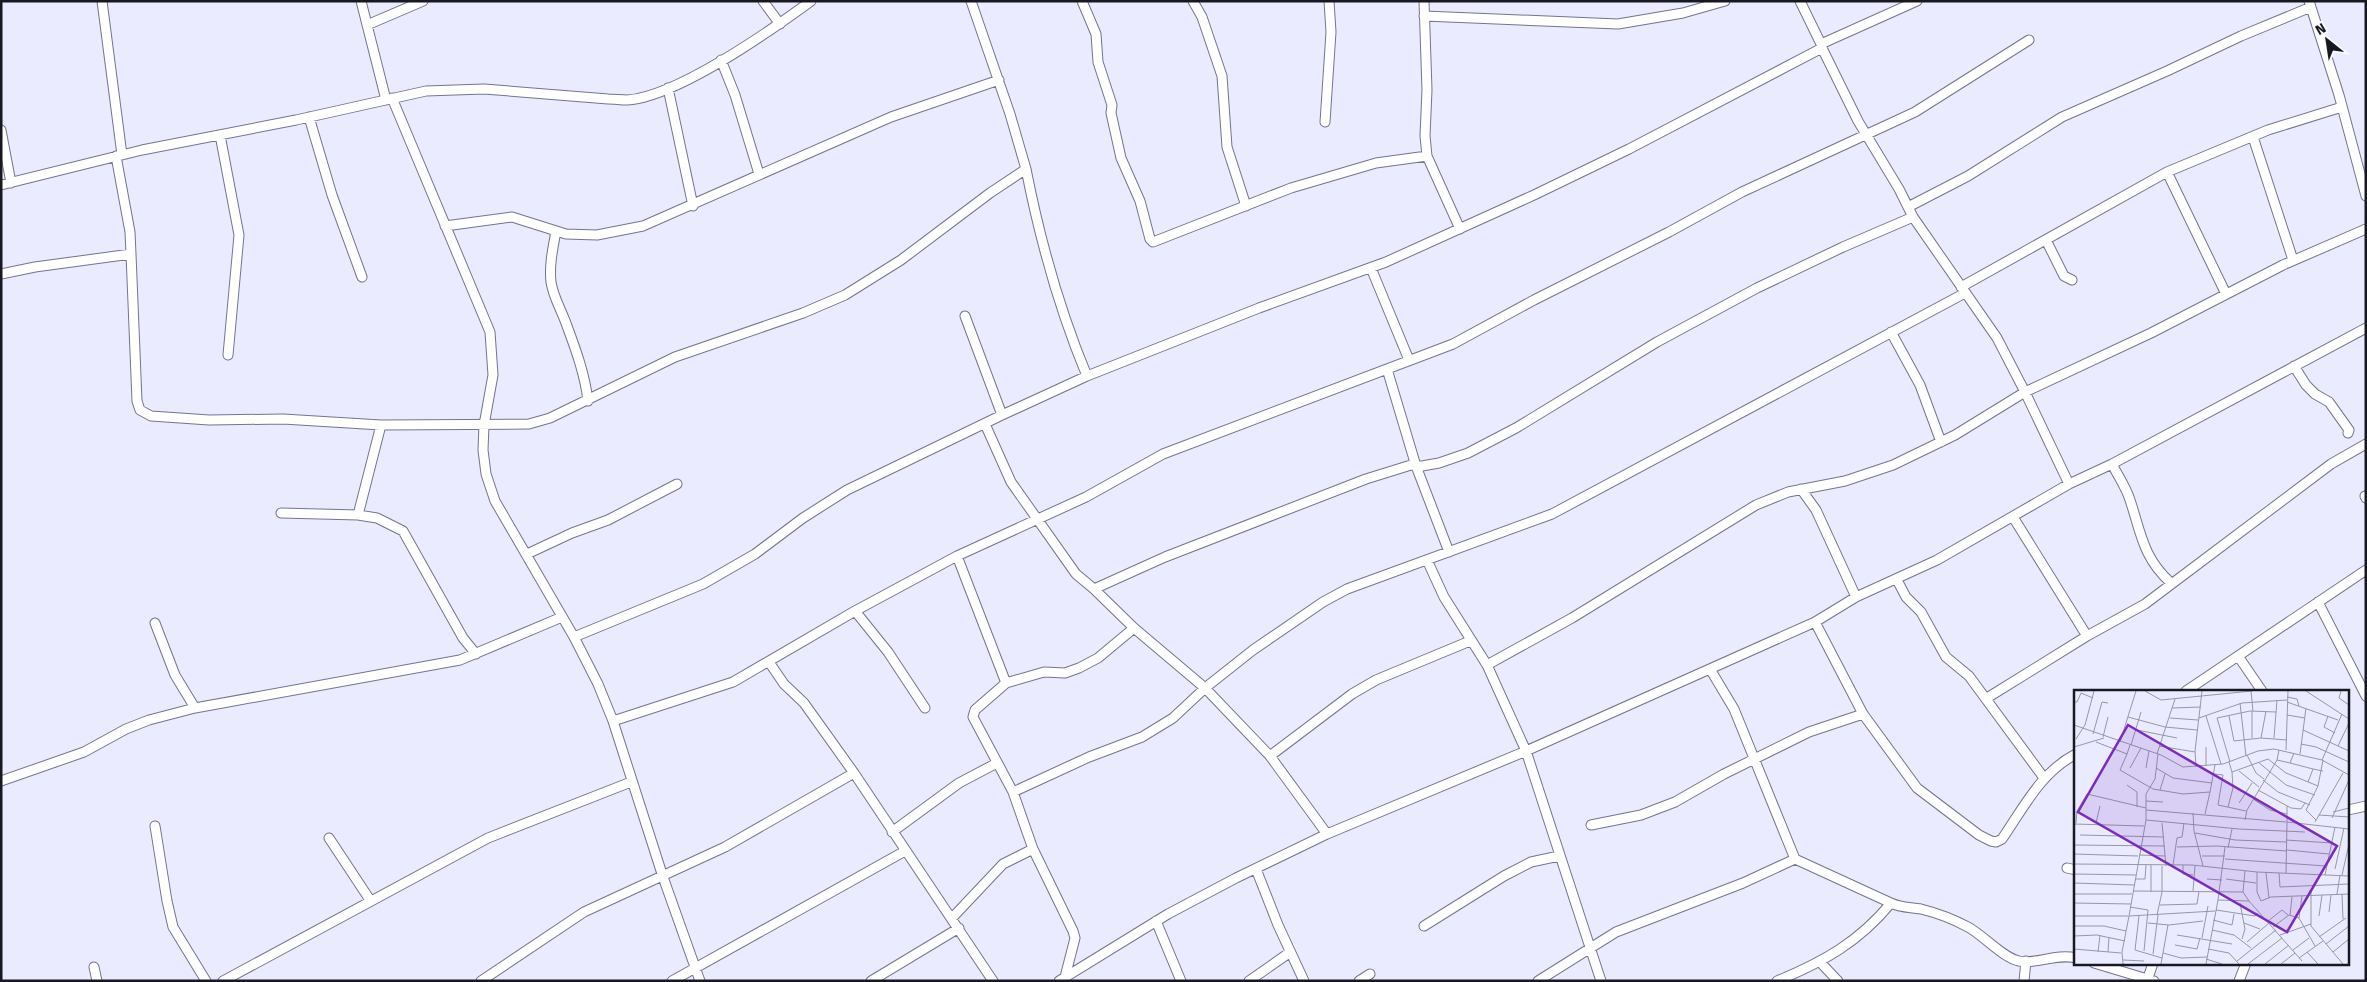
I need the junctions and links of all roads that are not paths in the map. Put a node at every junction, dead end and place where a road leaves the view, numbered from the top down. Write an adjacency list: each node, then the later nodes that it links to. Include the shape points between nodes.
1 (102, 1): 31 (street)
2 (361, 1): 17 (street)
3 (423, 1): 17 (street)
4 (763, 1): 16 (street)
5 (811, 1): 16 (street)
6 (971, 1): 21 (street)
7 (1082, 1): 39 (street, via 1096,34 1098,62 1112,105 1122,158 1140,201 1151,240 1156,242)
8 (1193, 1): 39 (street, via 1202,17 1222,76 1227,147)
9 (1329, 1): 26 (street, via 1331,32)
10 (1424, 1): 15 (street)
11 (1725, 1): 15 (street, via 1683,13 1618,24)
12 (1800, 1): 19 (street)
13 (1917, 1): 19 (street)
14 (2310, 4): 24 (street); 40 (street, via 2167,72 2062,117 1968,176)
15 (1424, 16): 32 (street, via 1427,90 1424,136)
16 (780, 24): 20 (street)
17 (367, 25): 23 (street)
18 (2029, 40): 28 (street, via 1915,112)
19 (1822, 46): 28 (street); 43 (street, via 1629,149)
20 (721, 60): 22 (street); 35 (street)
21 (999, 80): 33 (street); 35 (street, via 891,116)
22 (668, 88): 23 (street, via 627,100 459,88); 38 (street)
23 (389, 99): 25 (street); 42 (street)
24 (2342, 107): 30 (street); 37 (street)
25 (309, 117): 29 (street); 51 (street, via 332,195)
26 (1325, 122)
27 (1, 130): 36 (street)
28 (1865, 134): 40 (street); 59 (street, via 1742,192 1453,344)
29 (220, 135): 31 (street); 58 (street, via 239,235)
30 (2252, 137): 34 (street); 48 (street)
31 (119, 155): 36 (street); 47 (street)
32 (1427, 156): 39 (street, via 1376,163 1291,188); 43 (street)
33 (1026, 169): 62 (street, via 1050,272 1073,343); 64 (street, via 901,260 845,295 803,313 675,357)
34 (2167, 172): 46 (street); 54 (street)
35 (759, 174): 38 (street)
36 (6, 184)
37 (2366, 196)
38 (693, 206): 45 (street, via 634,228 597,235)
39 (1246, 206)
40 (1908, 207): 41 (street)
41 (1913, 217): 53 (street); 73 (street, via 1757,288 1657,342 1468,453 1439,463)
42 (445, 226): 45 (street, via 512,217); 68 (street, via 490,332 493,375)
43 (1460, 229): 49 (street)
44 (2366, 229): 48 (street)
45 (556, 231): 64 (street, via 551,281 580,364)
46 (2046, 240): 52 (street, via 2064,276); 53 (street)
47 (131, 254): 50 (street); 67 (street, via 137,401 144,413 187,419 283,419)
48 (2293, 260): 54 (street)
49 (1371, 268): 59 (street); 62 (street, via 1259,308)
50 (1, 274)
51 (362, 277)
52 (2072, 280)
53 (1963, 290): 57 (street); 63 (street, via 1996,338)
54 (2226, 294): 63 (street)
55 (965, 316): 65 (street)
56 (2366, 328): 60 (street)
57 (1892, 332): 70 (street, via 1920,385); 81 (street, via 1552,514)
58 (228, 355)
59 (1409, 360): 61 (street)
60 (2294, 366): 69 (street, via 2306,385 2335,409); 72 (street)
61 (1387, 369): 73 (street); 80 (street, via 1163,454)
62 (1088, 376): 65 (street)
63 (2025, 392): 70 (street); 75 (street)
64 (588, 401): 68 (street, via 529,424)
65 (1002, 415): 66 (street)
66 (985, 424): 80 (street, via 1011,482); 96 (street, via 847,490 755,554 703,584)
67 (381, 425): 68 (street); 78 (street)
68 (484, 425): 82 (street, via 486,474 495,501)
69 (2348, 433)
70 (1941, 442): 76 (street, via 1893,465 1845,481)
71 (2366, 444): 87 (street, via 2331,464)
72 (2112, 464): 75 (street); 87 (street, via 2129,498 2139,537 2160,573)
73 (1416, 466): 81 (street); 88 (street, via 1366,480)
74 (677, 484): 82 (street, via 608,520)
75 (2069, 484): 79 (street)
76 (1801, 489): 89 (street, via 1816,510); 102 (street, via 1756,505 1572,618)
77 (281, 513): 78 (street)
78 (358, 515): 99 (street, via 377,518 403,531 463,638)
79 (2013, 516): 86 (street); 97 (street)
80 (1037, 520): 83 (street); 88 (street, via 1076,574)
81 (1449, 552): 84 (street)
82 (527, 554): 92 (street)
83 (956, 556): 91 (street); 104 (street)
84 (1427, 560): 98 (street); 105 (street, via 1348,588 1323,602)
85 (2366, 570): 90 (street)
86 (1897, 580): 89 (street); 109 (street, via 1906,597 1921,612 1946,657 1970,676)
87 (2171, 583): 97 (street, via 2145,604)
88 (1094, 589): 95 (street)
89 (1856, 597): 93 (street)
90 (2318, 602): 100 (street); 108 (street)
91 (855, 611): 101 (street); 111 (street, via 888,652)
92 (562, 617): 96 (street); 99 (street)
93 (1815, 622): 103 (street); 112 (street)
94 (156, 623): 110 (street, via 175,675)
95 (1134, 628): 104 (street, via 1098,658 1079,668 1065,673 1044,672); 105 (street)
96 (574, 636): 113 (street)
97 (2087, 636): 109 (street)
98 (1470, 641): 102 (street); 116 (street, via 1376,680 1352,694)
99 (476, 654): 110 (street, via 460,660)
100 (2238, 656): 106 (street); 107 (street)
101 (769, 662): 113 (street, via 733,682); 119 (street, via 784,684 804,703)
102 (1487, 665): 114 (street)
103 (1710, 669): 114 (street); 117 (street, via 1734,709)
104 (1006, 683): 118 (street, via 973,713)
105 (1205, 688): 116 (street); 123 (street, via 1173,718 1142,737)
106 (2187, 690)
107 (2261, 690)
108 (2366, 696)
109 (1987, 698): 120 (street)
110 (195, 708): 121 (street, via 133,726 84,752)
111 (925, 708)
112 (1863, 714): 117 (street, via 1808,732); 120 (street, via 1917,788 1991,841 2002,839)
113 (613, 721): 122 (street)
114 (1526, 751): 129 (street); 133 (street)
115 (2074, 755): 120 (street, via 2062,761)
116 (1270, 756): 129 (street)
117 (1753, 759): 126 (street, via 1675,802 1641,815); 134 (street)
118 (997, 763): 123 (street); 128 (street, via 959,783)
119 (854, 773): 128 (street); 136 (street, via 725,847)
120 (2044, 778)
121 (1, 781)
122 (631, 782): 136 (street); 137 (street, via 488,838)
123 (1013, 792): 131 (street)
124 (2366, 806): 125 (street)
125 (2350, 810)
126 (1591, 825)
127 (155, 826): 157 (street, via 173,927)
128 (892, 832): 132 (street)
129 (1327, 834): 135 (street)
130 (329, 838): 137 (street)
131 (1033, 849): 139 (street, via 1003,864); 154 (street, via 1075,938)
132 (905, 851): 139 (street); 152 (street)
133 (1559, 856): 141 (street, via 1531,862); 143 (street)
134 (1795, 859): 138 (street); 143 (street, via 1744,883 1616,932)
135 (1256, 869): 140 (street); 144 (street)
136 (663, 877): 152 (street); 159 (street, via 584,912)
137 (370, 900): 158 (street)
138 (1891, 903): 146 (street, via 1930,911 1957,922 2004,954); 147 (street, via 1847,945)
139 (952, 918): 142 (street)
140 (1156, 921): 154 (street); 164 (street)
141 (1424, 926)
142 (958, 928): 162 (street); 163 (street)
143 (1590, 948): 168 (street); 169 (street)
144 (1290, 953): 165 (street); 166 (street)
145 (2074, 958): 146 (street)
146 (2026, 961): 172 (street)
147 (1820, 962): 170 (street); 171 (street)
148 (2098, 964): 155 (street)
149 (2152, 964): 155 (street)
150 (2246, 964): 173 (street)
151 (94, 967): 156 (street)
152 (696, 969): 160 (street); 161 (street)
153 (1370, 974): 167 (street)
154 (1062, 979)
155 (2151, 979)
156 (97, 981)
157 (206, 981)
158 (223, 981)
159 (481, 981)
160 (672, 981)
161 (700, 981)
162 (871, 981)
163 (993, 981)
164 (1181, 981)
165 (1249, 981)
166 (1304, 981)
167 (1360, 981)
168 (1538, 981)
169 (1601, 981)
170 (1777, 981)
171 (1838, 981)
172 (2024, 981)
173 (2239, 981)

